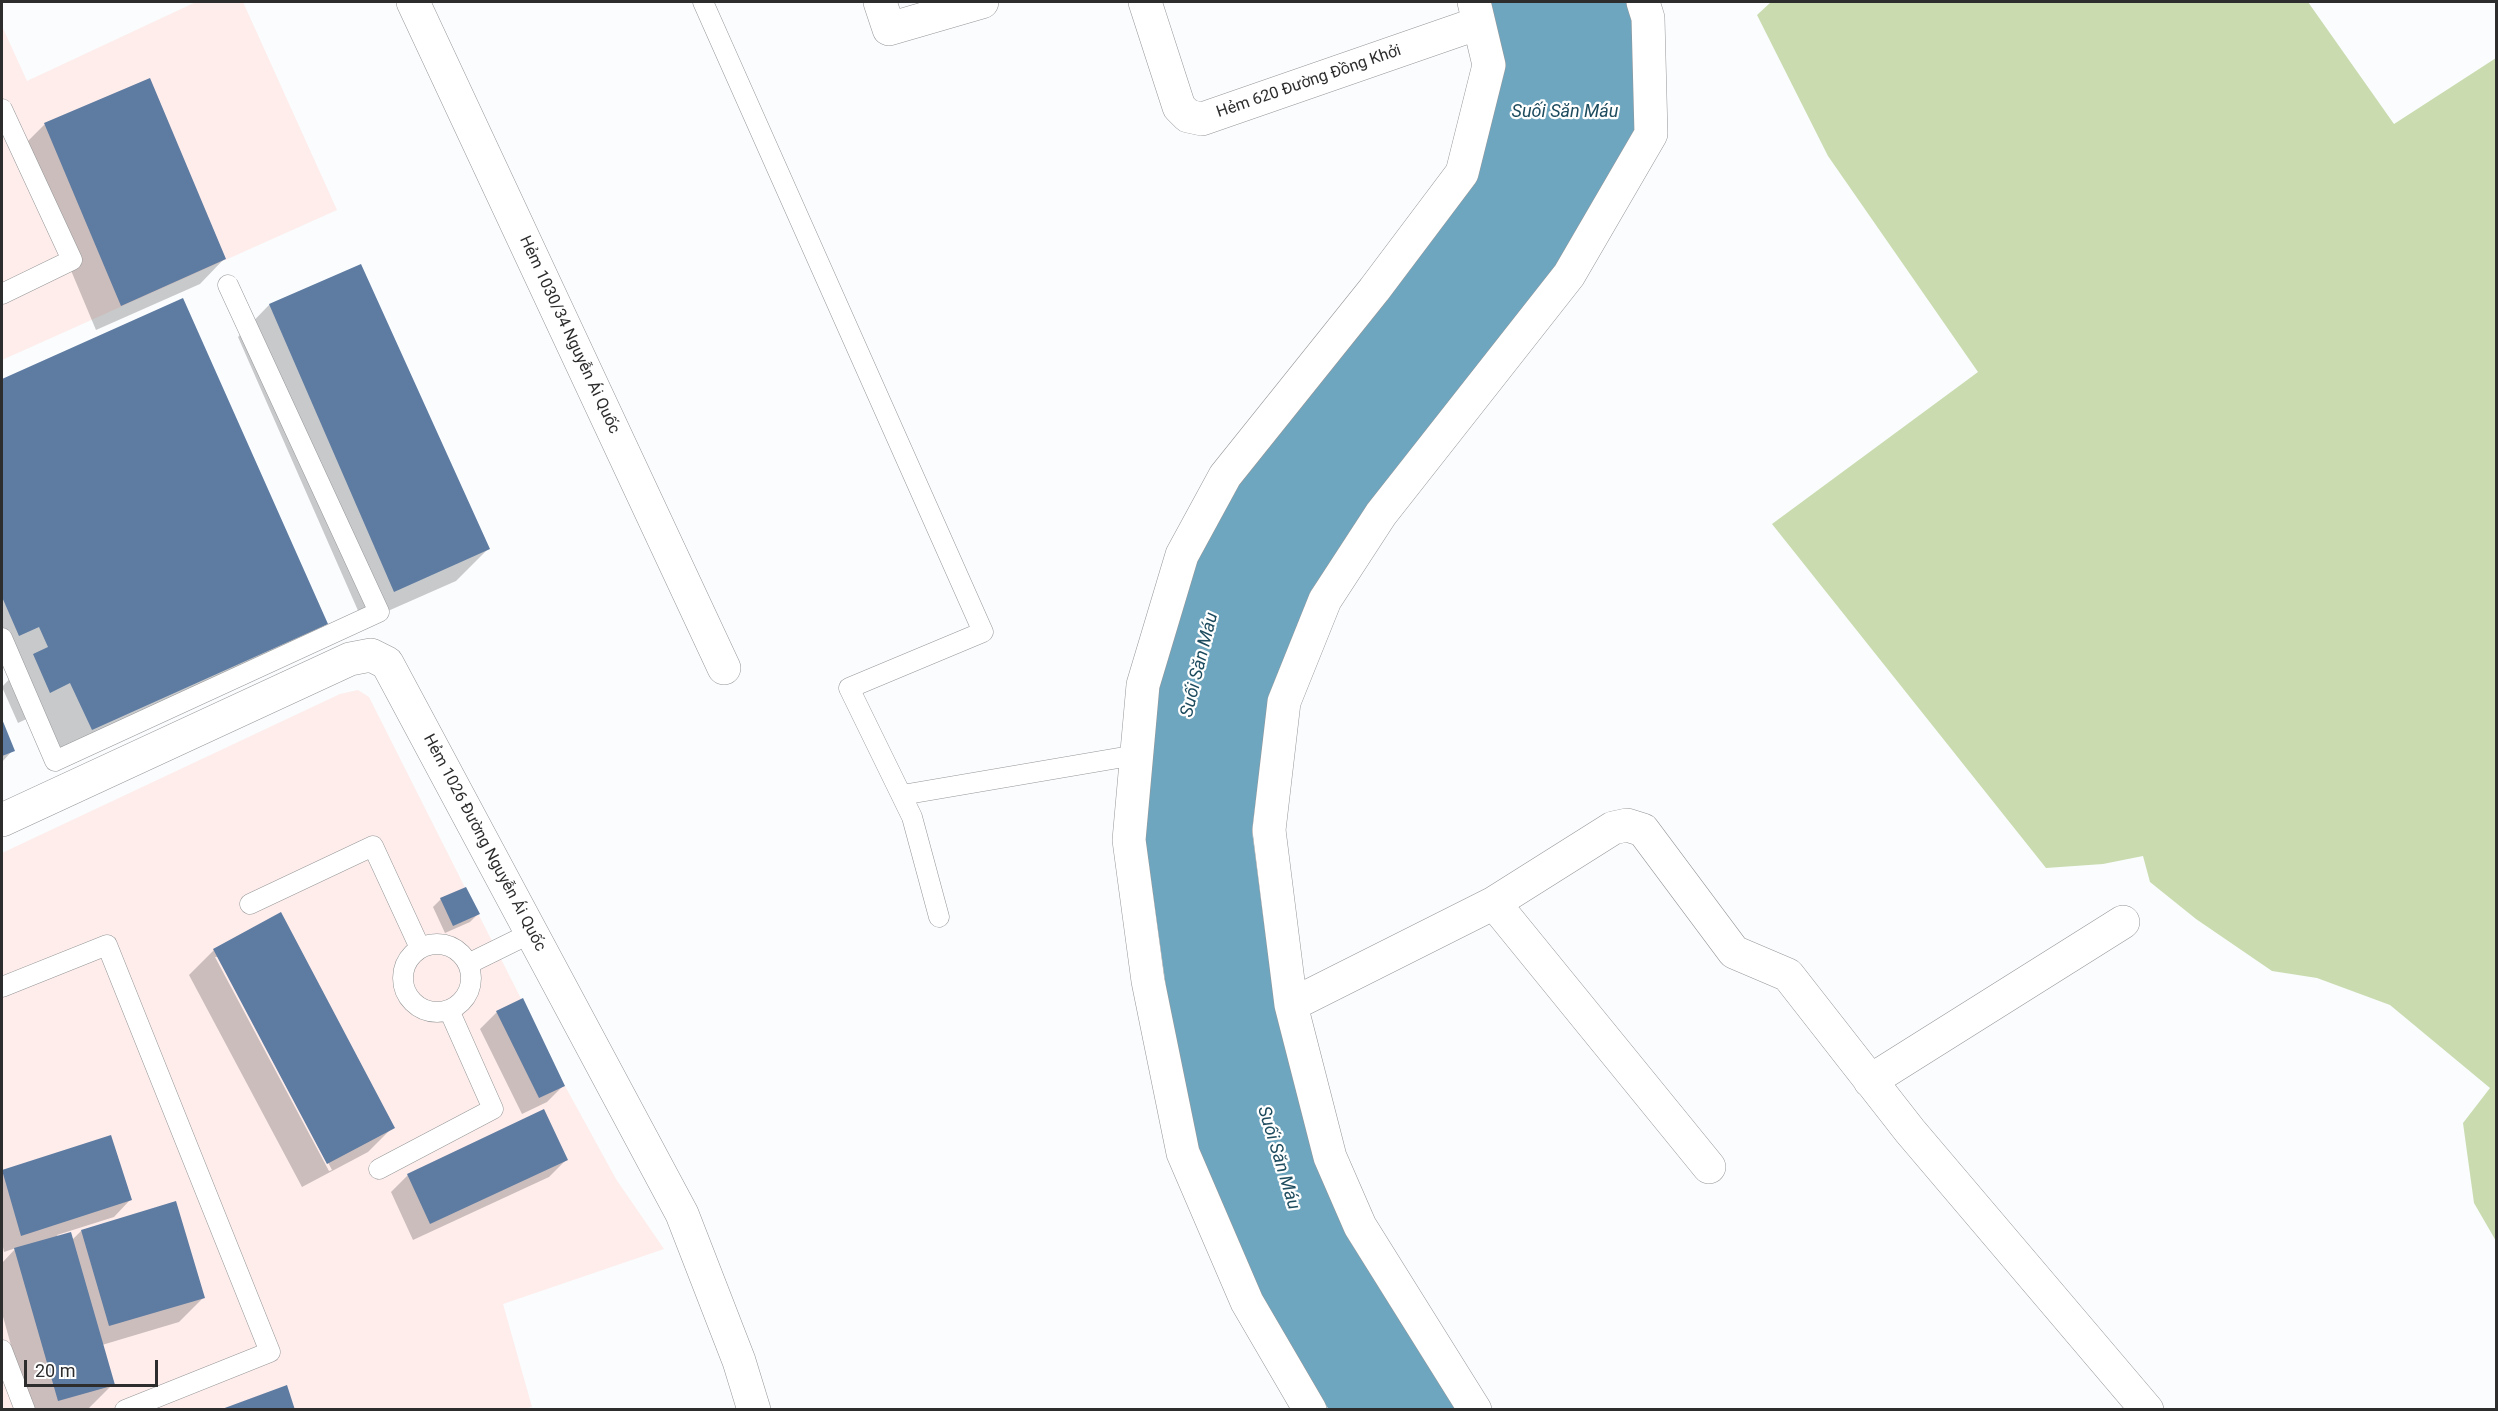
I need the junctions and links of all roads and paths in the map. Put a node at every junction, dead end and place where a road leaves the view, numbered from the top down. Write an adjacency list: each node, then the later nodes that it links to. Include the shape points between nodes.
1 (413, 2): 12 (street, Hẻm 1030/34 Nguyễn Ái Quốc)
2 (703, 2): 14 (lane, via 982,632 849,688)
3 (880, 2): 4 (street, via 889,29)
4 (982, 2)
5 (1145, 2): 7 (street, Hẻm 620 Đường Đồng Khởi, via 1179,107 1188,116 1202,119)
6 (1643, 2): 24 (street, via 1648,18 1651,134 1569,275 1381,514 1331,590 1284,702 1269,830)
7 (1477, 12): 13 (street, via 1489,65 1462,173 1225,476 1182,555 1143,685)
8 (2, 109): 10 (lane, via 72,260)
9 (228, 285): 11 (lane, via 379,612 55,761)
10 (2, 294)
11 (2, 638)
12 (724, 668)
13 (1136, 755): 14 (lane); 33 (street, via 1129,840 1148,981 1183,1153 1247,1302)
14 (902, 795): 18 (lane, via 912,817)
15 (2, 820): 20 (street, Hẻm 1026 Đường Nguyễn Ái Quốc, via 350,659 371,655 387,663)
16 (1494, 903): 24 (street); 26 (street, via 1613,828 1627,825 1643,830 1734,952 1788,975); 27 (street)
17 (250, 904): 21 (lane, via 373,846)
18 (939, 917)
19 (2123, 922): 26 (street)
20 (531, 933): 22 (lane); 32 (street, Hẻm 1026 Đường Nguyễn Ái Quốc, via 682,1214 739,1360)
21 (420, 948): 22 (lane, via 443,944 463,955); 25 (lane, via 405,965 403,976 409,997 427,1010)
22 (468, 964): 25 (lane, via 470,986)
23 (2, 987): 31 (lane, via 107,945 270,1352)
24 (1291, 1005): 34 (street, via 1330,1157 1360,1226)
25 (449, 1010): 28 (lane, via 493,1109)
26 (1870, 1081): 35 (street)
27 (1709, 1167)
28 (379, 1169)
29 (2, 1350): 30 (lane)
30 (25, 1410)
31 (125, 1410)
32 (754, 1410)
33 (1310, 1410)
34 (1474, 1410)
35 (2147, 1410)

